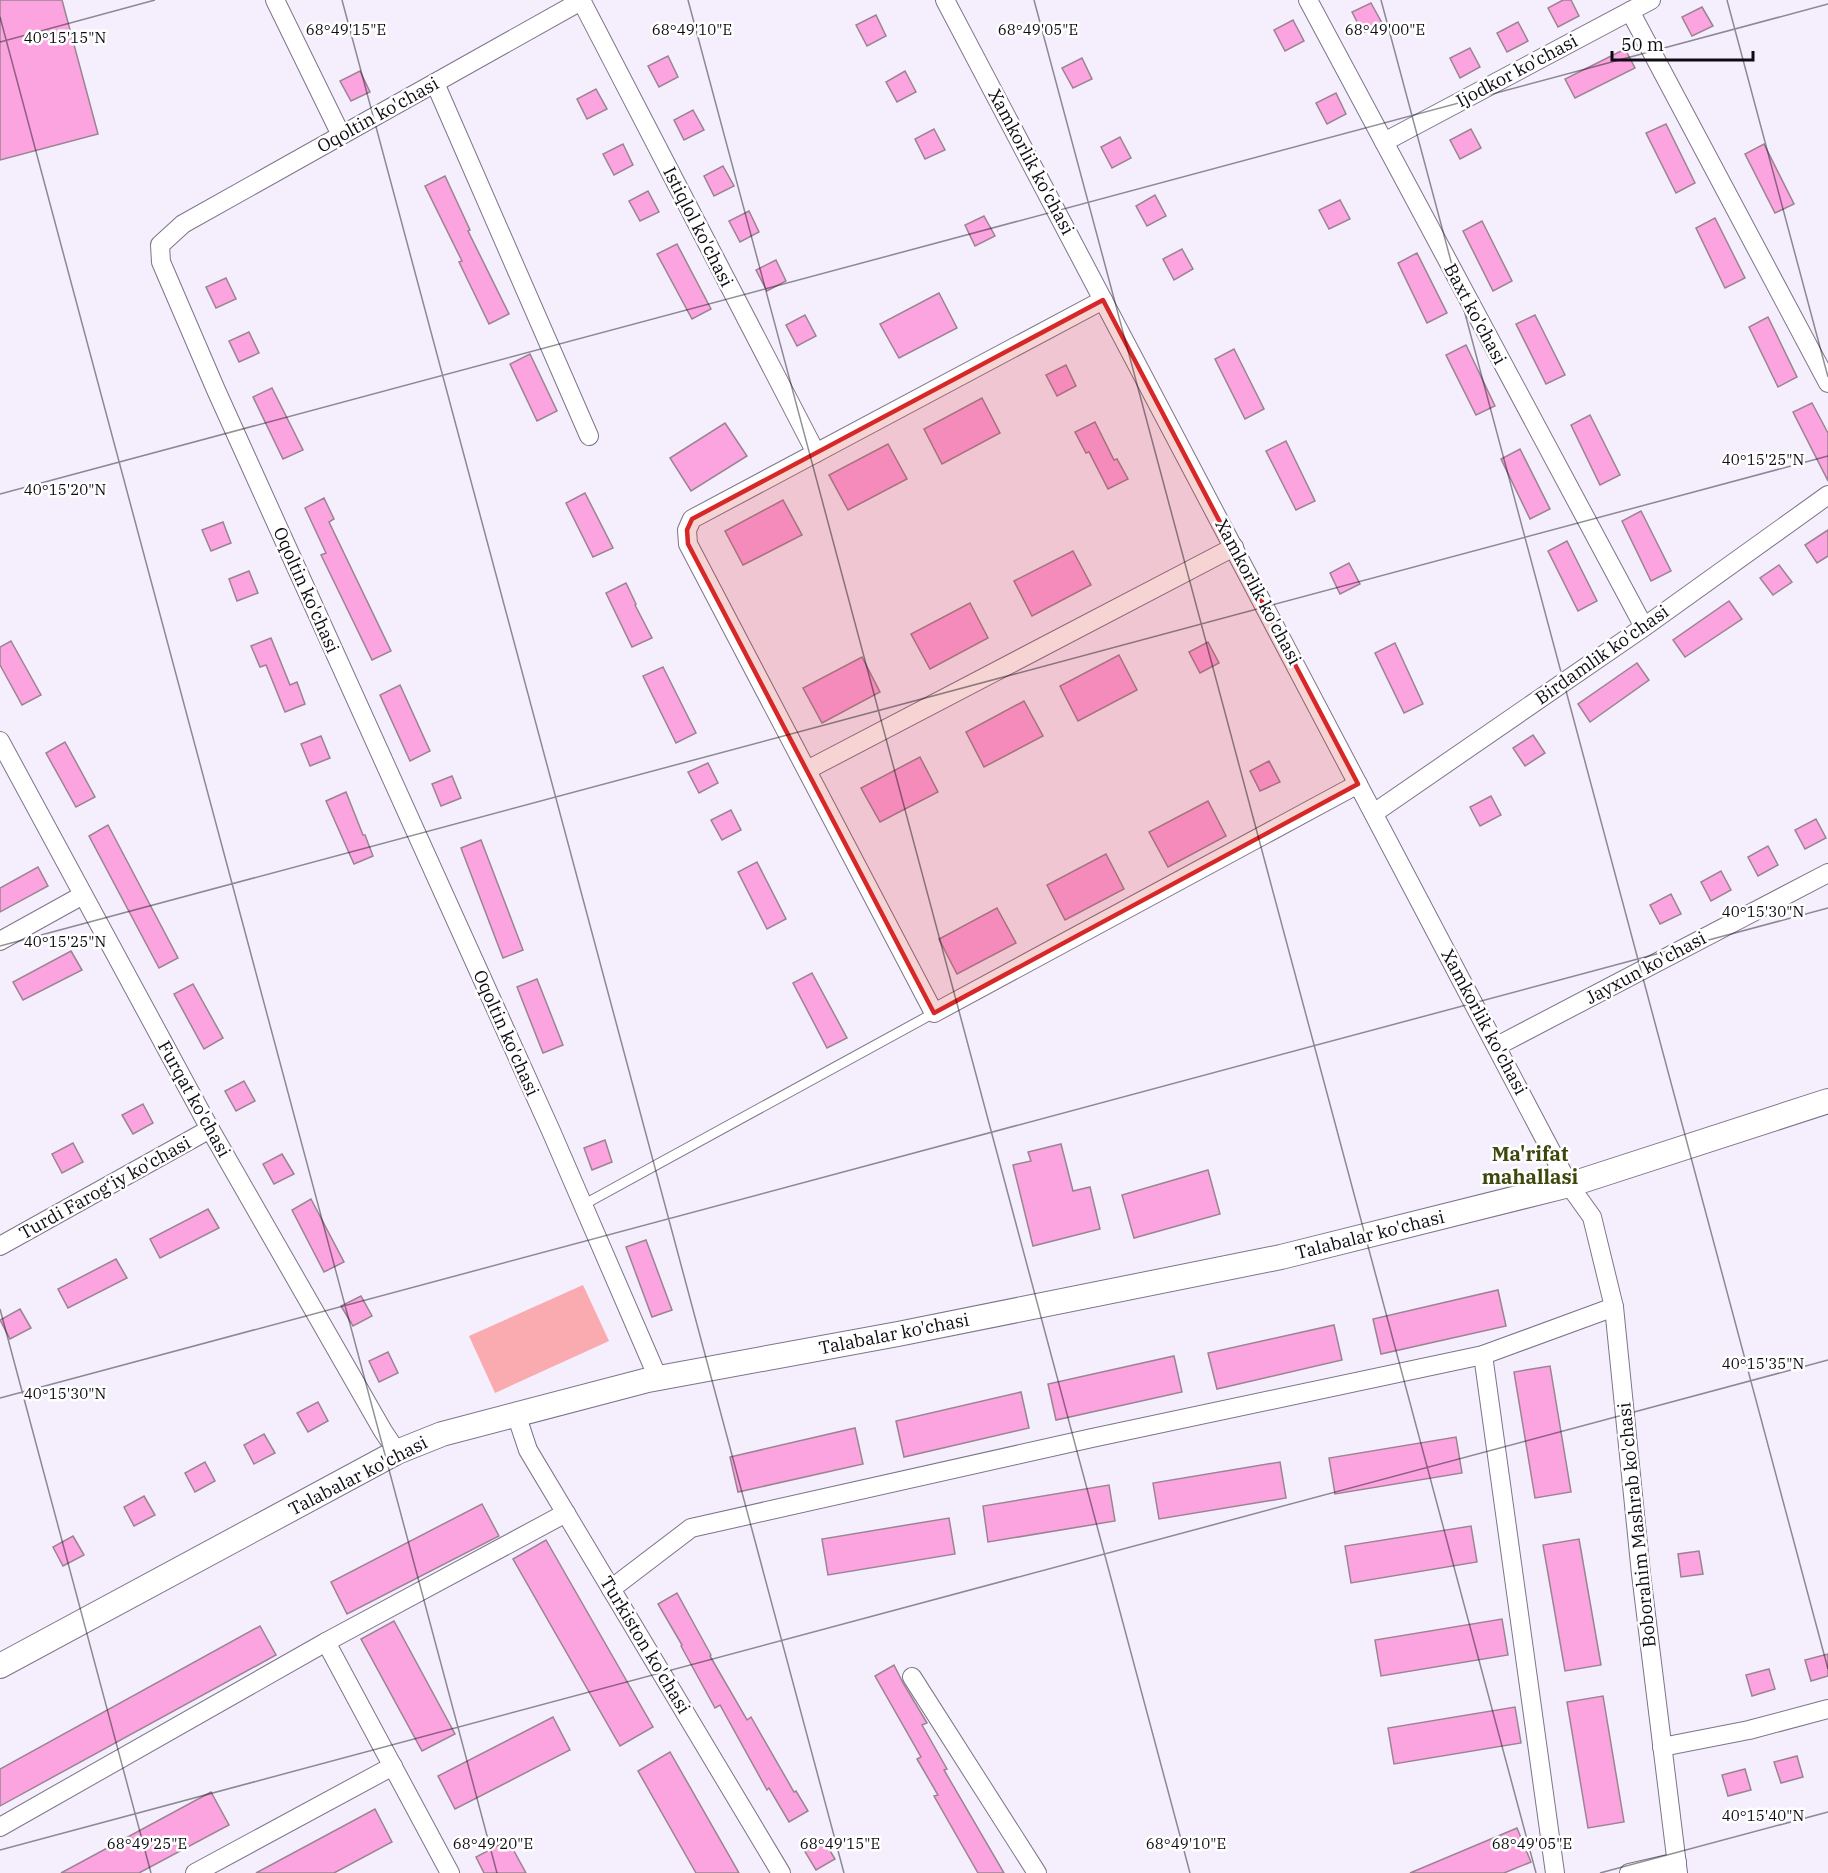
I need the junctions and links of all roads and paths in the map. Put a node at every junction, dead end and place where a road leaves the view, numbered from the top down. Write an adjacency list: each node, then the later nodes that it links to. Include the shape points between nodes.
1 (276, 0): 8 (street)
2 (945, 0): 10 (street, Xamkorlik ko'chasi)
3 (1308, 0): 9 (street, Baxt ko'chasi)
4 (1651, 0): 6 (street, Ijodkor ko'chasi)
5 (581, 1): 7 (street, Oqoltin ko'chasi); 13 (street, Istiqlol ko'chasi)
6 (1630, 11): 9 (street, Ijodkor ko'chasi); 11 (street)
7 (435, 83): 8 (street, Oqoltin ko'chasi); 12 (street)
8 (341, 135): 29 (street, Oqoltin ko'chasi, via 183,224 160,245 161,262)
9 (1384, 142): 16 (street, Baxt ko'chasi)
10 (1103, 300): 13 (street); 15 (street, Xamkorlik ko'chasi)
11 (1828, 383)
12 (589, 436)
13 (816, 453): 18 (street, via 692,519 687,530 688,544)
14 (1828, 495): 16 (street, Birdamlik ko'chasi)
15 (1234, 547): 18 (street); 19 (street, Xamkorlik ko'chasi)
16 (1644, 627): 20 (street, Birdamlik ko'chasi)
17 (0, 741): 22 (street, Furqat ko'chasi)
18 (807, 770): 24 (street)
19 (1358, 784): 20 (street, Xamkorlik ko'chasi); 24 (street)
20 (1374, 813): 25 (street, Xamkorlik ko'chasi)
21 (1828, 873): 25 (street, Jayxun ko'chasi)
22 (83, 895): 23 (street); 27 (street, Furqat ko'chasi)
23 (0, 941)
24 (934, 1013): 29 (lane)
25 (1497, 1046): 28 (street, Xamkorlik ko'chasi)
26 (1828, 1101): 28 (street, Talabalar ko'chasi)
27 (210, 1129): 30 (street, Turdi Farog‘iy ko'chasi); 35 (street, Furqat ko'chasi)
28 (1569, 1185): 31 (street, Boborahim Mashrab ko'chasi, via 1592,1217); 33 (street, Talabalar ko'chasi, via 1281,1257)
29 (583, 1205): 33 (street, Oqoltin ko'chasi)
30 (0, 1246)
31 (1614, 1307): 32 (street); 42 (street, Boborahim Mashrab ko'chasi)
32 (1483, 1355): 37 (street, via 1092,1437 691,1528); 50 (street)
33 (658, 1378): 34 (street, Talabalar ko'chasi)
34 (516, 1414): 35 (street, Talabalar ko'chasi, via 442,1434); 36 (street, Turkiston ko'chasi, via 528,1450)
35 (397, 1452): 39 (street, Talabalar ko'chasi)
36 (566, 1513): 37 (street, Turkiston ko'chasi); 38 (street)
37 (611, 1588): 48 (street, Turkiston ko'chasi)
38 (326, 1642): 43 (street); 44 (street)
39 (0, 1666)
40 (912, 1677): 49 (street)
41 (1828, 1709): 42 (street)
42 (1662, 1748): 45 (street, Boborahim Mashrab ko'chasi)
43 (393, 1766): 46 (street); 47 (street)
44 (0, 1827)
45 (1677, 1868): 51 (street)
46 (195, 1873)
47 (450, 1873)
48 (781, 1873)
49 (1036, 1873)
50 (1555, 1873)
51 (1629, 1873)

